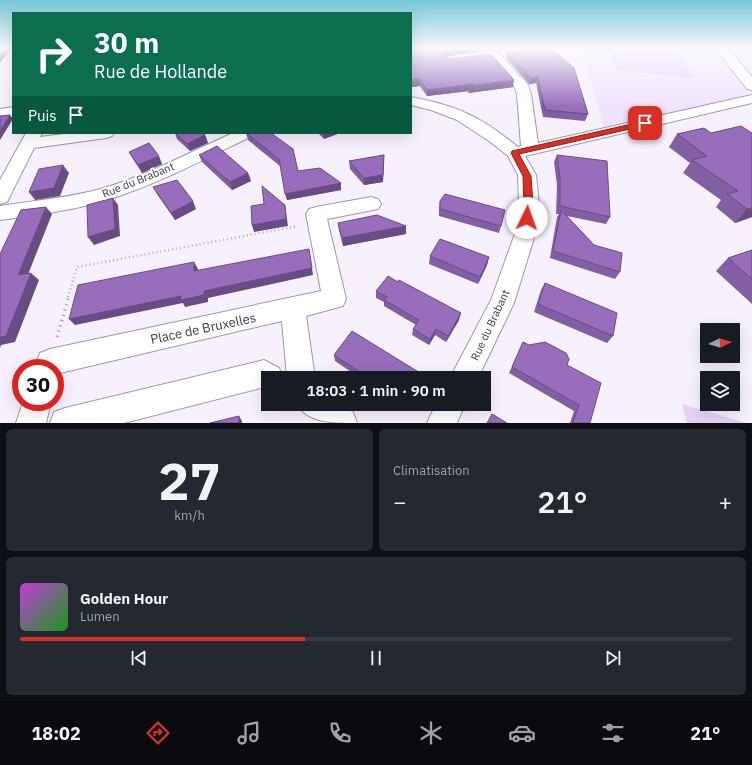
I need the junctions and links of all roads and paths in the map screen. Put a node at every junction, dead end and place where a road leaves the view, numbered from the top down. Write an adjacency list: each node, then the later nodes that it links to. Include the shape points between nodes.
1 (510, 68): 11 (street, via 524,94)
2 (737, 68): 3 (street)
3 (752, 86)
4 (752, 100): 11 (street)
5 (412, 101): 11 (street, Rue du Brabant, via 436,107 463,118)
6 (12, 112): 7 (street)
7 (0, 114)
8 (94, 134): 10 (street)
9 (244, 134): 14 (street, Rue du Brabant, via 142,181 111,192 72,202)
10 (31, 139): 12 (street)
11 (522, 151): 20 (street, Rue du Brabant, via 529,205 526,231 502,303)
12 (0, 197)
13 (371, 204): 15 (street, via 316,214)
14 (0, 213)
15 (318, 222): 16 (street, Place de Bruxelles, via 334,300); 17 (path, via 78,267)
16 (293, 308): 18 (street, Place de Bruxelles); 19 (street)
17 (51, 359)
18 (64, 361)
19 (300, 371)
20 (468, 371)
21 (261, 375): 26 (street)
22 (34, 411): 25 (street)
23 (322, 411): 27 (street)
24 (448, 411): 28 (street)
25 (31, 423)
26 (65, 423)
27 (342, 423)
28 (442, 423)

